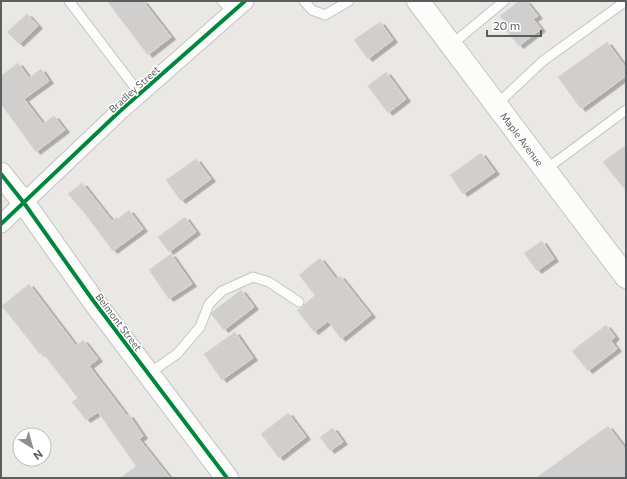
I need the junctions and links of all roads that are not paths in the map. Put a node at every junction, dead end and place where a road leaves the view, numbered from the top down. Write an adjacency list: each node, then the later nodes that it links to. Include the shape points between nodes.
1 (69, 1): 9 (lane)
2 (304, 1): 3 (lane, via 312,10 325,15)
3 (350, 1)
4 (418, 1): 8 (street, Maple Avenue)
5 (504, 1): 8 (lane)
6 (626, 2): 10 (lane, via 543,61)
7 (233, 5): 9 (street, Bradley Street)
8 (451, 45): 10 (street, Maple Avenue)
9 (140, 94): 14 (street, Bradley Street)
10 (496, 105): 12 (street, Maple Avenue)
11 (626, 110): 12 (lane)
12 (545, 170): 16 (street, Maple Avenue)
13 (1, 174): 14 (street, Belmont Street)
14 (24, 203): 15 (street, Bradley Street); 18 (street, Belmont Street)
15 (1, 224)
16 (626, 277)
17 (299, 302): 18 (lane, via 269,282 253,277 222,291 209,304 200,327 177,354)
18 (148, 374): 19 (street, Belmont Street)
19 (227, 478)

